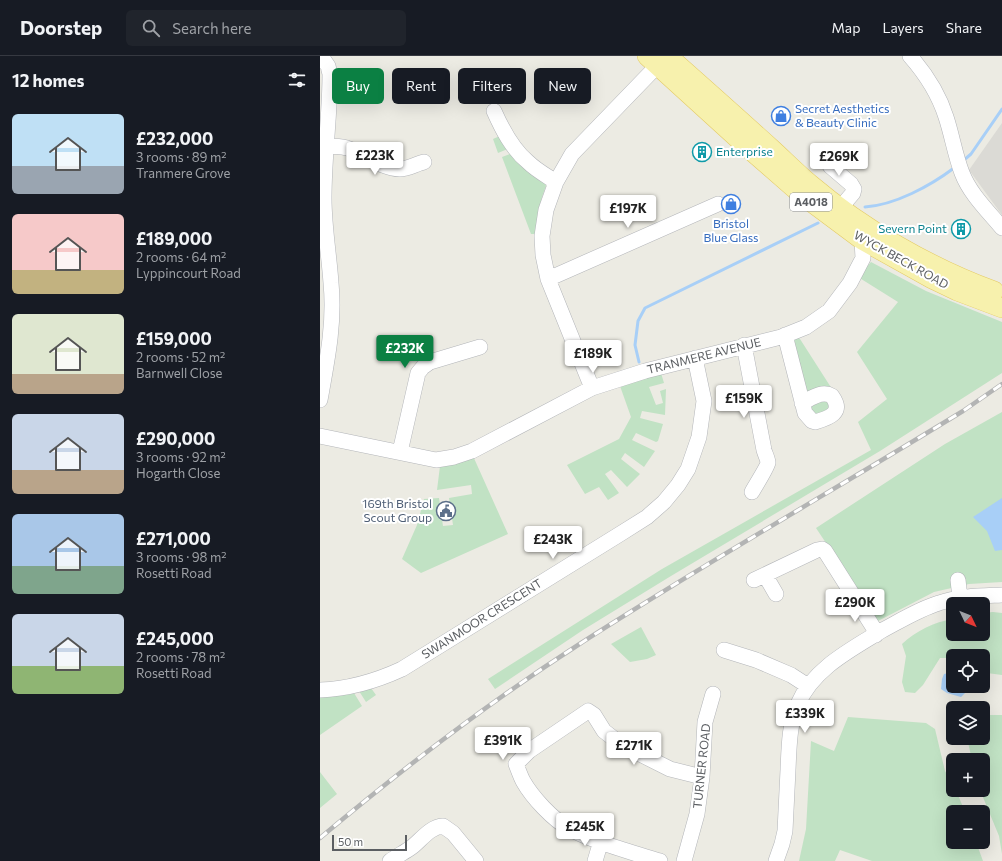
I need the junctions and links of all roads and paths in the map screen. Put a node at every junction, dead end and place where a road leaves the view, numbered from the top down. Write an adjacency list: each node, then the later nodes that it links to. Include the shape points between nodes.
1 (913, 57): 11 (street, via 929,81 946,116 959,165 967,183)
2 (657, 59): 8 (street, via 572,154); 10 (main road, WYCK BECK ROAD / A4018); 12 (main road, WYCK BECK ROAD / A4018, via 738,139 803,196)
3 (325, 61): 5 (street, via 330,83)
4 (494, 111): 8 (street, via 495,128 528,163)
5 (325, 146): 6 (street, via 348,148 391,168 401,169); 21 (street, via 324,198 326,245 332,283 332,322 330,350)
6 (424, 162)
7 (830, 167): 10 (street, via 854,189)
8 (556, 182): 13 (street, via 546,210 542,236)
9 (718, 204): 13 (street)
10 (841, 207): 14 (main road, WYCK BECK ROAD / A4018, via 876,232 923,259 974,284)
11 (1002, 228)
12 (862, 240): 15 (main road, WYCK BECK ROAD / A4018, via 932,279); 16 (street, TRANMERE AVENUE, via 863,258 841,298 829,311 806,327)
13 (548, 278): 20 (street)
14 (1002, 294)
15 (1002, 308)
16 (785, 335): 17 (street, TRANMERE AVENUE); 22 (street)
17 (744, 345): 19 (street, TRANMERE AVENUE); 25 (street, via 768,461 767,468)
18 (480, 347): 24 (street, via 430,362 418,372)
19 (694, 358): 20 (street, TRANMERE AVENUE); 35 (street, SWANMOOR CRESCENT, via 704,401 699,437 688,469 664,502 620,534 402,669 361,684)
20 (592, 388): 24 (street, TRANMERE AVENUE, via 472,451 436,460)
21 (320, 400)
22 (802, 403)
23 (320, 436): 24 (street, TRANMERE AVENUE)
24 (400, 452)
25 (752, 492)
26 (958, 580): 29 (street)
27 (776, 594): 32 (street, via 760,578 822,549 873,627)
28 (1002, 595): 30 (street)
29 (960, 597)
30 (974, 597)
31 (946, 601): 32 (street, via 908,616)
32 (881, 632): 34 (street, via 845,652)
33 (724, 650): 34 (street, via 791,675)
34 (808, 686): 44 (street, via 794,717 784,831)
35 (320, 690)
36 (713, 694): 37 (street, TURNER ROAD, via 705,722)
37 (702, 777): 38 (street, via 670,769 622,745 604,731 594,715 588,711 529,751 516,764 523,780 549,813 569,828); 43 (street, TURNER ROAD, via 697,814)
38 (601, 841): 41 (street); 42 (street)
39 (390, 861): 40 (street, via 438,826 443,826 453,833)
40 (476, 861)
41 (595, 861)
42 (660, 861)
43 (684, 861)
44 (776, 861)

